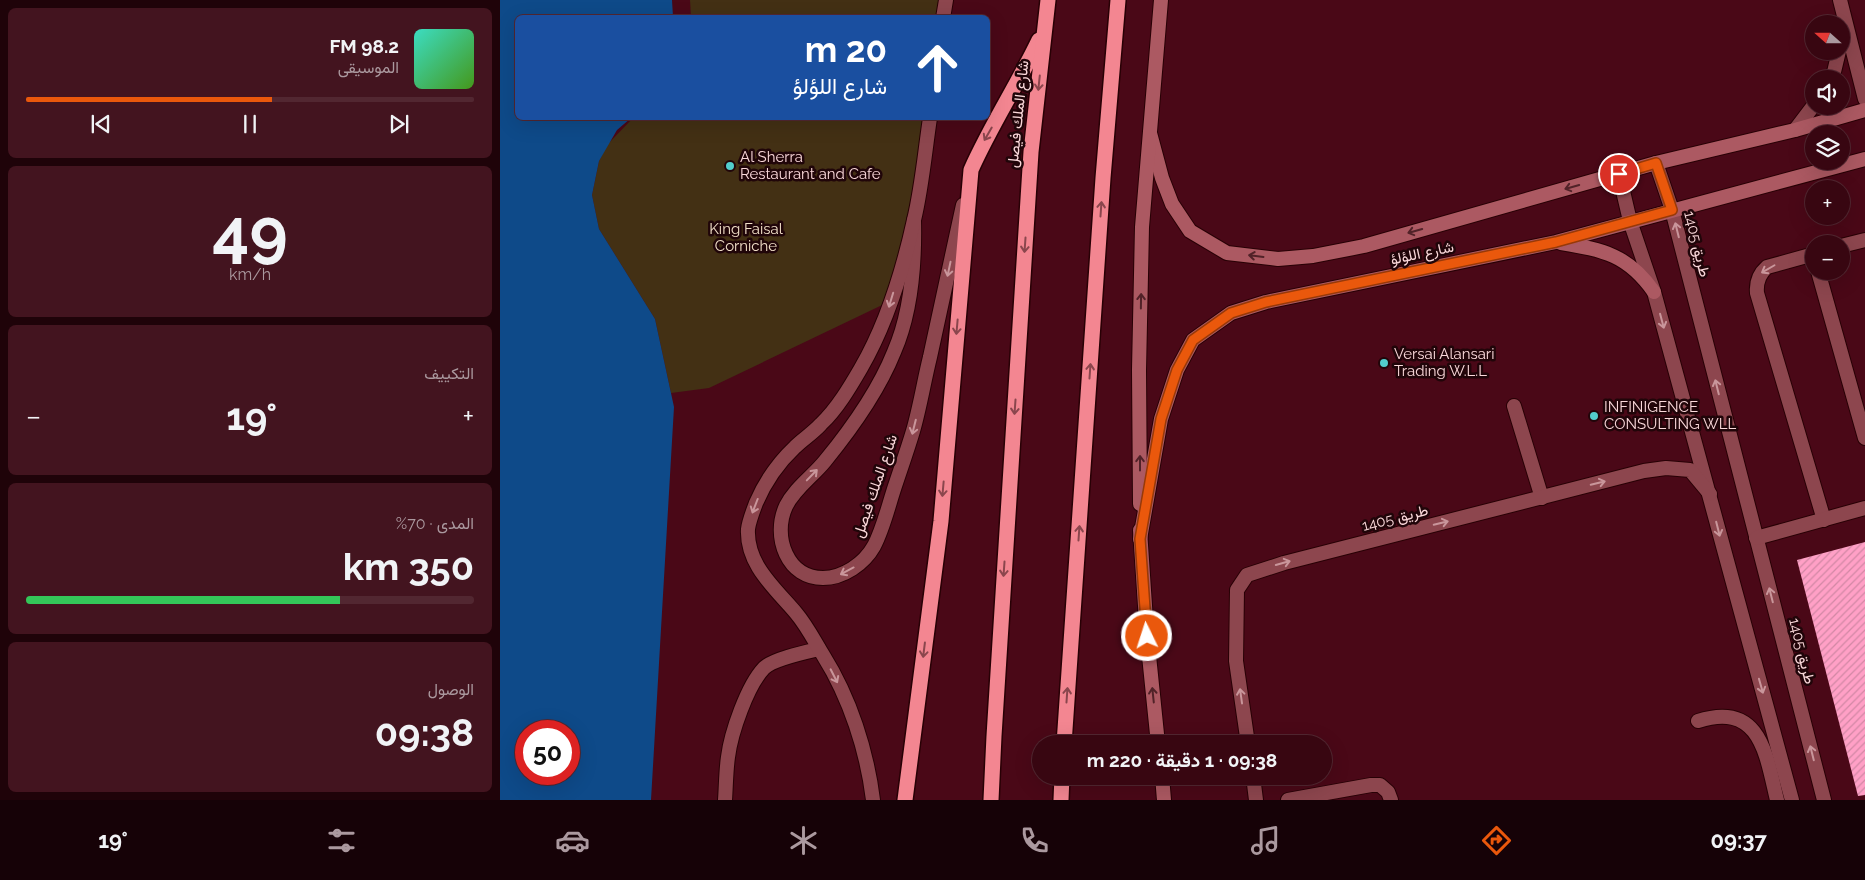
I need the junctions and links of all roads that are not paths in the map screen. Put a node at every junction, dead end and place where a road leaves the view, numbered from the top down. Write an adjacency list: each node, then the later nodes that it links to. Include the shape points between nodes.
1 (946, 0): 6 (street)
2 (1048, 0): 8 (highway, شارع الملك فيصل)
3 (1118, 0): 38 (highway, one-way to 3)
4 (1161, 0): 14 (main road)
5 (1840, 1): 7 (street); 9 (street)
6 (944, 15)
7 (1840, 15)
8 (1044, 30): 17 (highway, one-way to 17); 49 (highway, شارع الملك فيصل, one-way to 49, via 1031,152)
9 (1865, 99)
10 (1865, 110): 13 (main road, شارع اللؤلؤ)
11 (1806, 115): 13 (street)
12 (930, 120): 20 (street, شارع الملك فيصل)
13 (1795, 130): 16 (main road, شارع اللؤلؤ)
14 (1150, 133): 18 (main road, شارع اللؤلؤ, one-way to 14, via 1364,246 1278,259 1227,253 1190,232 1172,204); 35 (main road, one-way to 14, via 1142,227)
15 (1865, 159): 19 (main road, شارع اللؤلؤ)
16 (1656, 163): 18 (main road, شارع اللؤلؤ); 19 (street, طريق 1405)
17 (971, 170): 20 (street, شارع الملك فيصل, one-way to 20, via 913,431 874,546 849,571 828,578 807,575 797,570 784,550 781,538 783,513 794,494 862,413 895,351 910,293 915,255); 48 (highway, one-way to 48, via 941,521)
18 (1619, 174): 21 (street, طريق 1405)
19 (1672, 210): 21 (main road, شارع اللؤلؤ); 34 (street, طريق 1405, one-way to 19)
20 (914, 220): 36 (street, شارع الملك فيصل, one-way to 36, via 887,311 861,369 822,424 795,446 770,476 756,502 748,529 750,546 764,577 797,614)
21 (1630, 221): 23 (main road, شارع اللؤلؤ); 27 (street, طريق 1405)
22 (1865, 240): 24 (street)
23 (1556, 242): 27 (main road, via 1616,256 1642,275); 35 (main road, شارع اللؤلؤ, via 1266,302 1231,313 1193,340 1177,370 1161,419)
24 (1850, 244)
25 (1805, 257): 33 (street, one-way to 33, via 1767,268 1761,272 1756,286)
26 (1821, 280): 29 (street)
27 (1654, 292): 30 (street, طريق 1405, one-way to 30)
28 (1514, 406): 31 (street)
29 (1865, 438)
30 (1710, 494): 31 (street, طريق 1405, one-way to 30, via 1666,468 1690,470); 41 (street, طريق 1405, one-way to 41)
31 (1542, 498): 40 (street, طريق 1405, one-way to 31, via 1236,661 1236,590 1247,575)
32 (1865, 508): 33 (street)
33 (1824, 520): 34 (street)
34 (1756, 538): 57 (street, طريق 1405, one-way to 34)
35 (1140, 539): 39 (main road, one-way to 35)
36 (819, 649): 46 (street, via 790,656 765,667 749,692 728,757); 47 (street, شارع الملك فيصل, one-way to 47, via 852,717 864,754)
37 (1698, 720): 42 (street, via 1724,716 1748,726 1764,748)
38 (1065, 735)
39 (1157, 735)
40 (1247, 735)
41 (1787, 777): 42 (street); 56 (street, طريق 1405)
42 (1772, 779): 55 (street)
43 (1062, 785): 50 (highway)
44 (1163, 785): 51 (main road)
45 (1254, 785): 52 (street)
46 (725, 800)
47 (873, 800)
48 (905, 800)
49 (991, 800)
50 (1061, 800)
51 (1164, 800)
52 (1256, 800)
53 (1288, 800): 54 (street, via 1380,785 1388,792)
54 (1390, 800)
55 (1777, 800)
56 (1792, 800)
57 (1824, 800)

